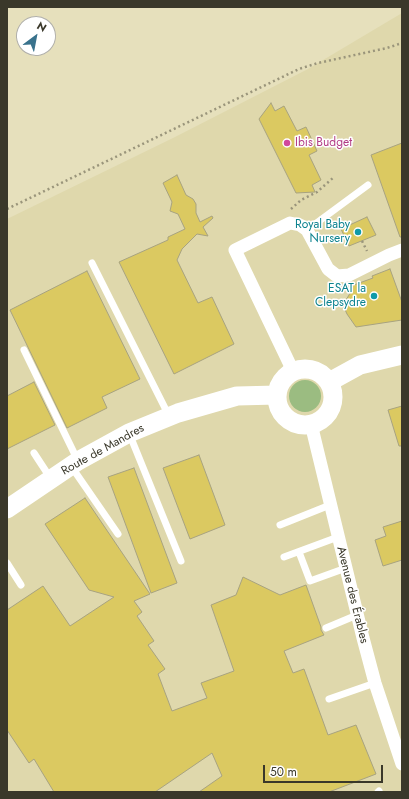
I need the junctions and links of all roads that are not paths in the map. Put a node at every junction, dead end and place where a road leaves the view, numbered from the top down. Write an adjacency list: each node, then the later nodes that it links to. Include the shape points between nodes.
1 (368, 185): 2 (lane)
2 (307, 230): 3 (street, via 328,269 337,276 349,276); 7 (street, via 290,223 235,250)
3 (402, 250)
4 (92, 263): 10 (lane)
5 (24, 350): 14 (lane)
6 (402, 355): 8 (street, via 360,365)
7 (293, 371): 8 (street, via 313,370 324,375); 9 (street, via 282,381)
8 (329, 382): 11 (street, via 333,399 331,407 323,418)
9 (277, 395): 10 (street, Route de Mandres, via 237,396); 11 (street, via 281,412 287,418 298,424)
10 (169, 417): 12 (street, Route de Mandres)
11 (311, 424): 16 (street, Avenue des Érables)
12 (129, 433): 14 (street, Route de Mandres); 23 (lane)
13 (34, 453): 15 (lane)
14 (75, 463): 15 (street, Route de Mandres); 19 (lane)
15 (51, 479): 17 (street, Route de Mandres)
16 (330, 505): 18 (lane); 20 (street, Avenue des Érables)
17 (7, 509)
18 (280, 525)
19 (118, 534)
20 (338, 537): 21 (lane); 25 (street, Avenue des Érables)
21 (298, 552): 22 (lane); 25 (lane, via 310,581)
22 (284, 557)
23 (181, 561)
24 (7, 563): 26 (lane)
25 (346, 568): 27 (street, Avenue des Érables)
26 (21, 585)
27 (357, 615): 28 (lane); 29 (street, Avenue des Érables)
28 (326, 628)
29 (375, 683): 30 (lane); 31 (street, Avenue des Érables)
30 (330, 699)
31 (402, 764)

